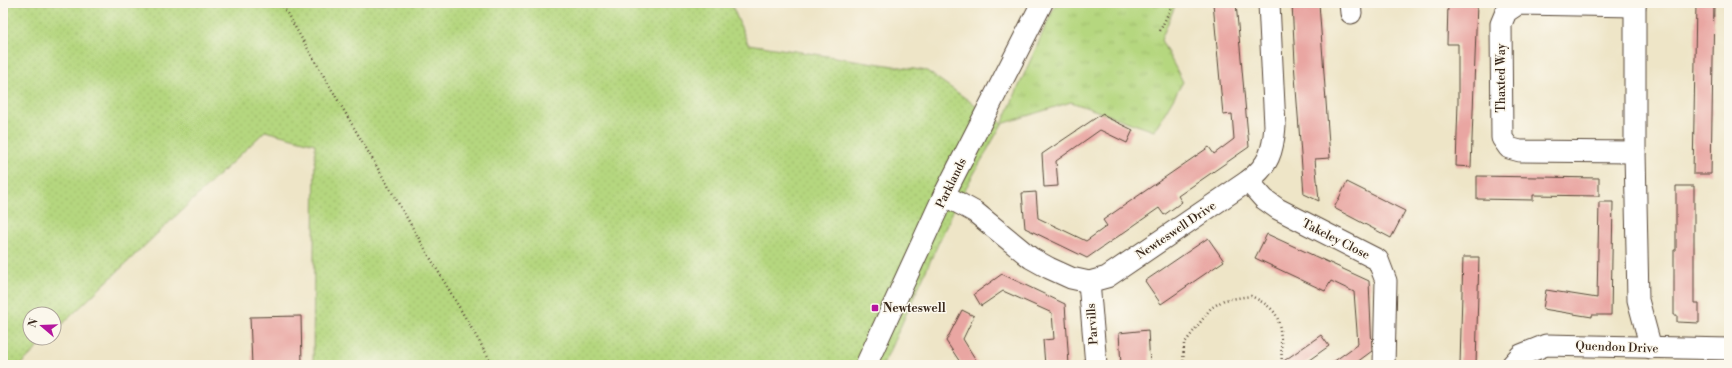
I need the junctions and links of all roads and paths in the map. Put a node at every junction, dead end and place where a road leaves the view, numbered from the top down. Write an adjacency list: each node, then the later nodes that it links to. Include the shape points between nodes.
1 (281, 3): 13 (path)
2 (1042, 3): 9 (street, Parklands)
3 (1173, 3): 6 (path)
4 (1269, 3): 8 (street, Newteswell Drive, via 1274,141 1270,157 1260,172)
5 (1635, 5): 7 (street, Thaxted Way); 7 (street, Thaxted Way, via 1518,4 1506,12 1501,24 1502,138 1509,148 1520,151)
6 (1160, 31)
7 (1635, 152): 11 (street, Thaxted Way, via 1638,300)
8 (1248, 181): 10 (street, Newteswell Drive, via 1107,277); 18 (street, Takeley Close, via 1264,199 1278,209 1378,260 1386,281)
9 (944, 194): 10 (street, via 975,212 1031,258 1071,278); 14 (street, Parklands)
10 (1089, 282): 15 (street, Parvills)
11 (1651, 348): 12 (street, Quendon Drive); 19 (street, Quendon Drive, via 1546,345 1521,355)
12 (1729, 349)
13 (492, 365)
14 (866, 365)
15 (1096, 365)
16 (1183, 365): 17 (path, via 1184,344 1210,308 1224,300 1251,296 1264,303 1276,315 1280,330)
17 (1282, 365)
18 (1384, 365)
19 (1512, 365)

